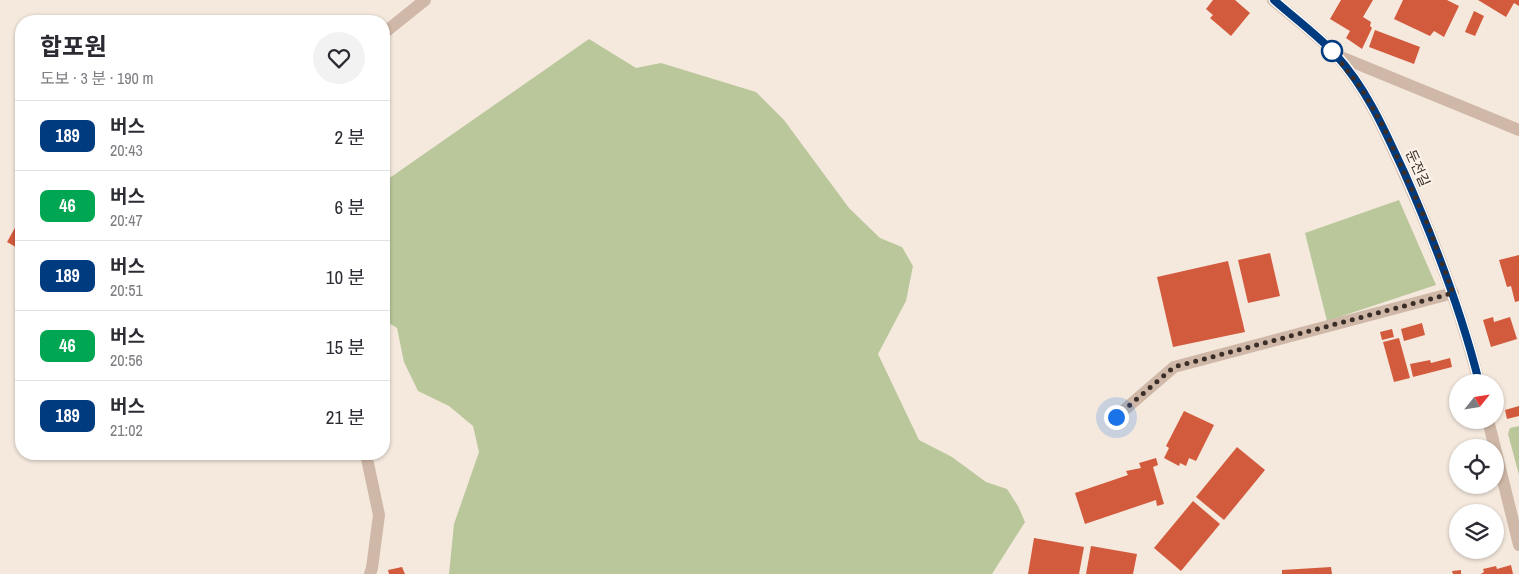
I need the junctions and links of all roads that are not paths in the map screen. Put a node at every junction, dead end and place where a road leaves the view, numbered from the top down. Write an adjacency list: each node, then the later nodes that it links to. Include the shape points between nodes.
1 (425, 0): 3 (street)
2 (1274, 0): 4 (street, 둔전길)
3 (390, 28)
4 (1336, 54): 5 (street); 6 (street, 둔전길, via 1383,126 1428,225)
5 (1519, 130)
6 (1453, 293): 7 (street, 둔전길); 8 (street, via 1174,367)
7 (1477, 374)
8 (1116, 417)
9 (367, 460): 12 (street, via 379,515)
10 (1504, 484): 11 (street)
11 (1519, 545)
12 (370, 574)

